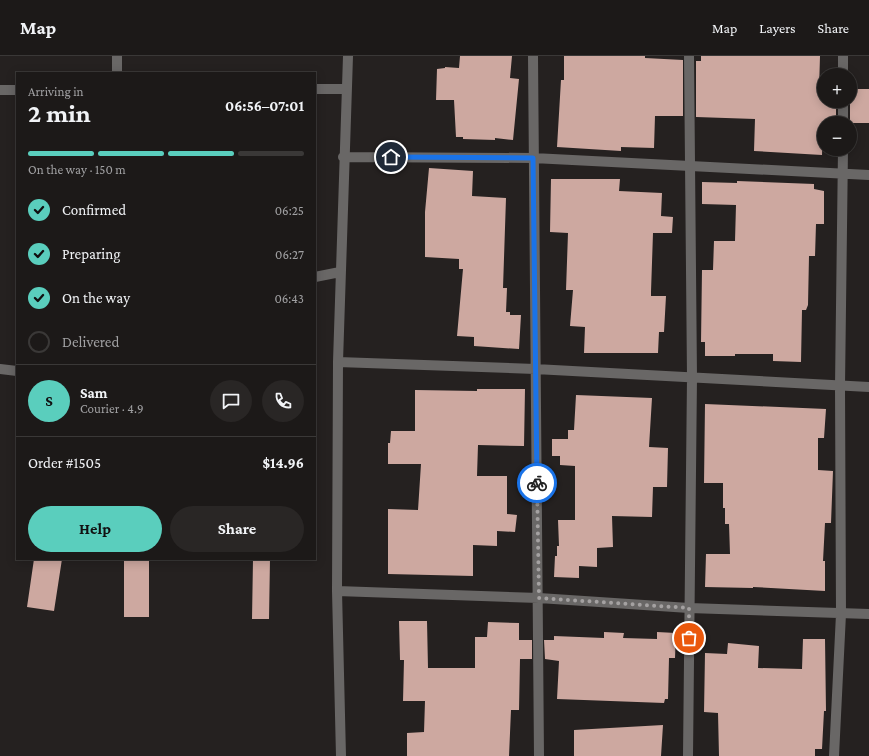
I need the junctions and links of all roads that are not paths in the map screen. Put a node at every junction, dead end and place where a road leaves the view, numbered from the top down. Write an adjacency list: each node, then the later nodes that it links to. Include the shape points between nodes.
1 (117, 56): 7 (street)
2 (348, 56): 9 (street)
3 (533, 56): 14 (street)
4 (689, 56): 15 (street)
5 (843, 56): 6 (street)
6 (843, 68)
7 (117, 72)
8 (316, 89): 9 (street)
9 (346, 89): 13 (street)
10 (0, 90): 11 (street)
11 (16, 90)
12 (843, 156): 16 (street)
13 (343, 157): 14 (street); 18 (street)
14 (533, 158): 15 (street); 22 (street)
15 (691, 166): 16 (street); 24 (street)
16 (843, 174): 17 (street); 25 (street)
17 (869, 175)
18 (340, 272): 19 (street); 20 (street)
19 (316, 277)
20 (338, 362): 22 (street); 27 (street)
21 (0, 369): 23 (street)
22 (535, 369): 24 (street); 28 (street)
23 (16, 371)
24 (692, 377): 25 (street); 29 (street)
25 (840, 386): 26 (street); 30 (street)
26 (869, 387)
27 (337, 591): 28 (street); 32 (street)
28 (539, 598): 29 (street); 33 (street)
29 (689, 608): 30 (street); 34 (street)
30 (841, 614): 31 (street); 35 (street)
31 (869, 614)
32 (340, 756)
33 (539, 756)
34 (688, 756)
35 (834, 756)

